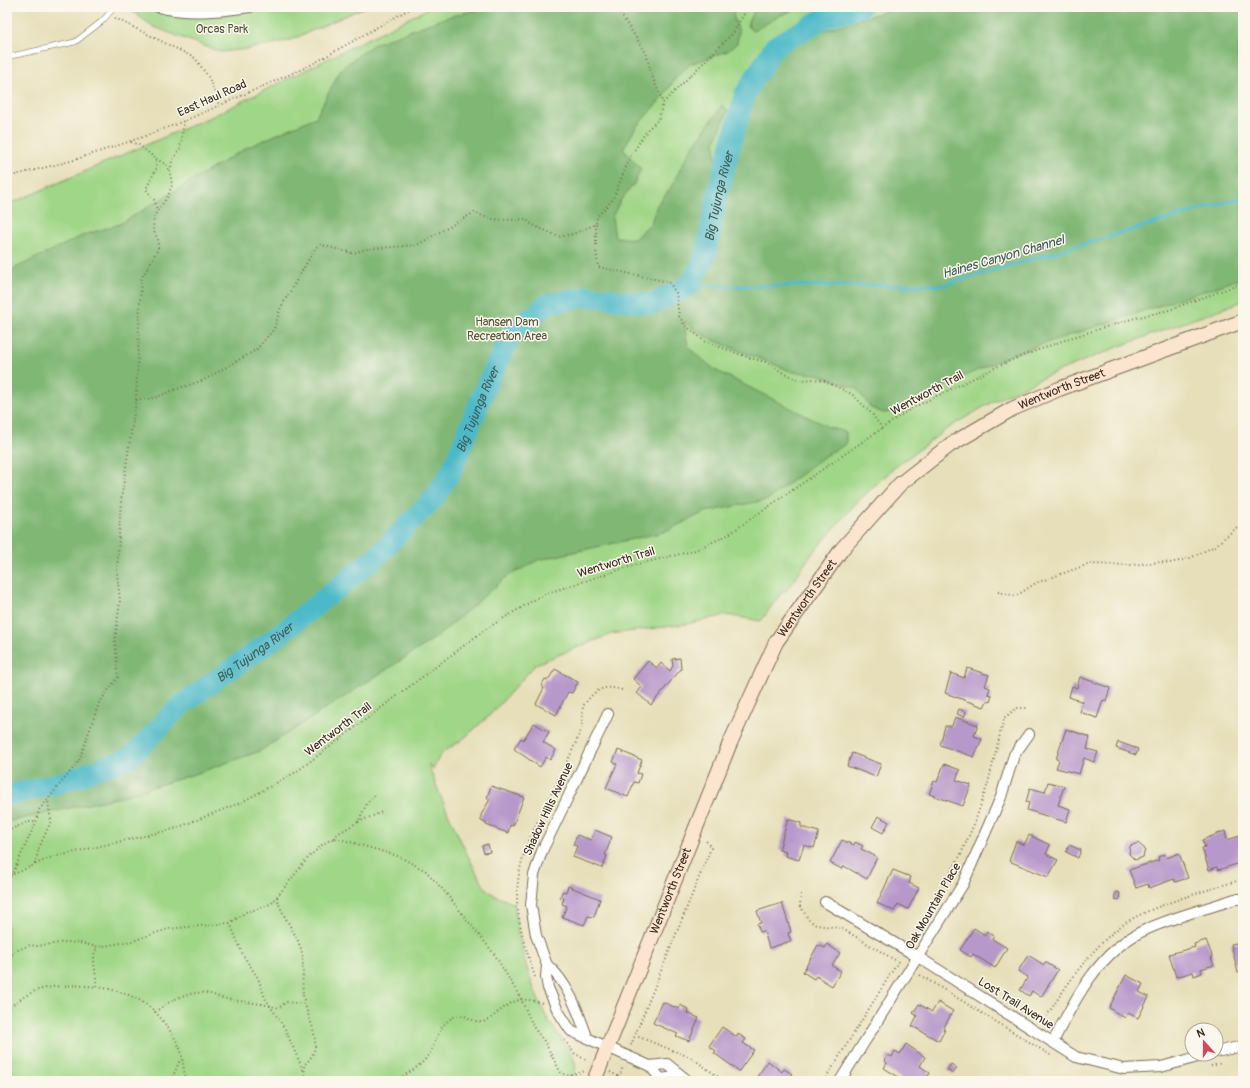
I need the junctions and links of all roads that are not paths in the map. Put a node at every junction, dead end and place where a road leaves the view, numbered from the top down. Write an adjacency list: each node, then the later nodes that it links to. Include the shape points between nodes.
1 (115, 7): 4 (lane, via 101,22 75,42)
2 (158, 7): 3 (street, via 202,12)
3 (250, 7)
4 (7, 57)
5 (1243, 321): 16 (main road, Wentworth Street, via 1012,409 950,445 900,484 842,549 776,642 730,743)
6 (608, 714): 11 (street, Shadow Hills Avenue, via 542,851 534,875 531,905 536,935)
7 (1029, 734): 10 (street, Oak Mountain Place, via 1014,755 1001,797 963,884)
8 (1243, 899): 15 (street, via 1235,899 1144,930 1120,946 1098,966)
9 (825, 902): 10 (street, Lost Trail Avenue)
10 (918, 957): 15 (street, Lost Trail Avenue); 23 (street, Oak Mountain Place)
11 (547, 965): 12 (street, Shadow Hills Avenue, via 559,977); 13 (street, Shadow Hills Avenue)
12 (568, 995): 13 (street, via 564,992 559,993); 14 (street, Shadow Hills Avenue, via 582,1021)
13 (550, 1003): 14 (street, Shadow Hills Avenue, via 571,1031)
14 (587, 1037): 16 (street, Shadow Hills Avenue)
15 (1053, 1042): 19 (street, Lost Trail Avenue, via 1076,1057 1124,1069 1162,1067)
16 (607, 1046): 20 (street, Shadow Hills Avenue); 22 (main road, Wentworth Street)
17 (1243, 1046): 18 (street)
18 (1224, 1050)
19 (1184, 1061)
20 (650, 1066): 21 (street, via 666,1064); 21 (street, via 661,1079)
21 (684, 1079)
22 (594, 1081)
23 (840, 1081)

